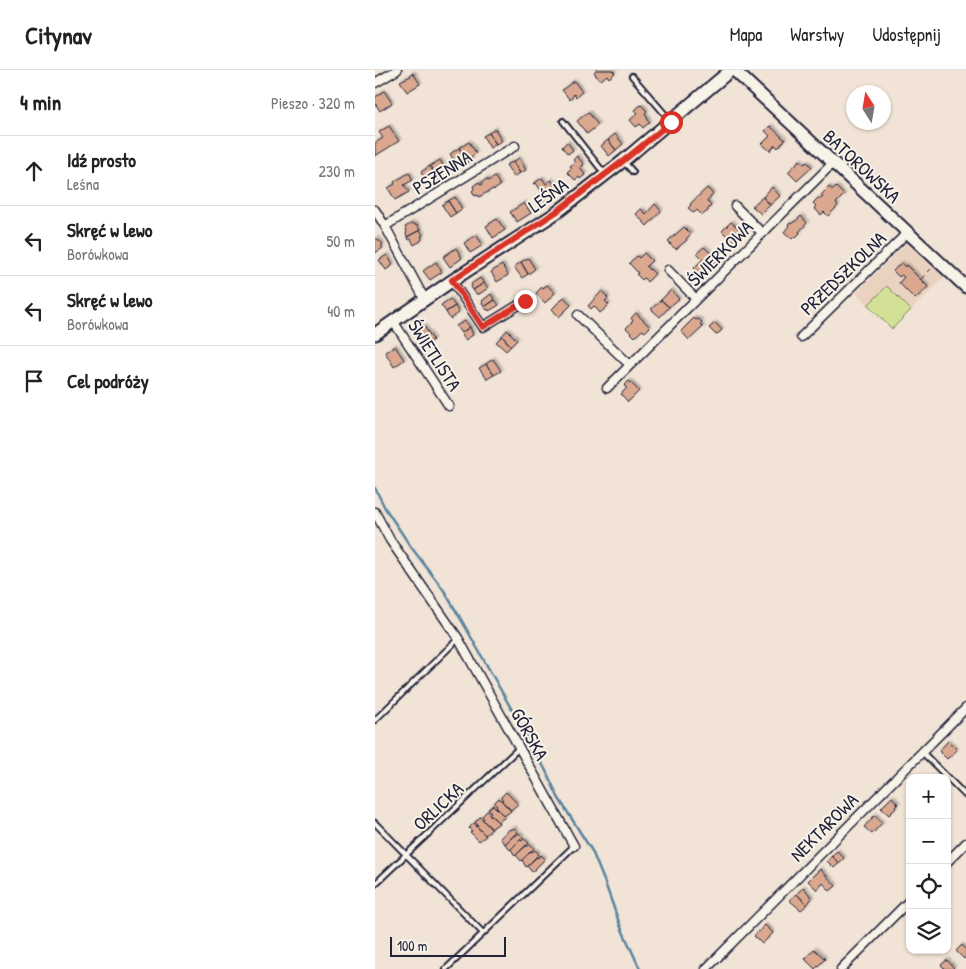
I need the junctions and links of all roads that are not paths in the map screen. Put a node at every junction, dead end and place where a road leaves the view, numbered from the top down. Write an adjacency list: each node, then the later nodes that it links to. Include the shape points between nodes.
1 (397, 70): 4 (street)
2 (732, 70): 6 (street, LEŚNA); 9 (street, BATOROWSKA)
3 (632, 76): 6 (lane)
4 (375, 83)
5 (563, 122): 11 (lane)
6 (671, 122): 8 (street, LEŚNA)
7 (515, 146): 14 (street, PSZENNA)
8 (623, 161): 10 (lane); 11 (street, LEŚNA)
9 (833, 163): 15 (street, BATOROWSKA); 16 (street, ŚWIERKOWA)
10 (633, 172)
11 (606, 175): 18 (street, LEŚNA)
12 (735, 206): 16 (street)
13 (376, 215): 14 (street)
14 (385, 226): 21 (street)
15 (908, 232): 19 (street, BATOROWSKA); 26 (street, PRZEDSZKOLNA)
16 (762, 233): 20 (street, ŚWIERKOWA)
17 (669, 270): 20 (street)
18 (452, 280): 21 (street, LEŚNA); 22 (street, via 483,327)
19 (966, 287)
20 (696, 299): 27 (street, ŚWIERKOWA)
21 (425, 300): 24 (street, LEŚNA)
22 (525, 301)
23 (578, 315): 27 (street)
24 (393, 321): 25 (street, LEŚNA); 29 (street, ŚWIETLISTA)
25 (375, 334)
26 (801, 337)
27 (630, 365): 28 (street, ŚWIERKOWA)
28 (607, 388)
29 (449, 406)
30 (375, 512): 31 (street, GÓRSKA, via 390,540)
31 (459, 638): 33 (lane); 34 (street, GÓRSKA)
32 (966, 708): 35 (street, NEKTAROWA)
33 (375, 720)
34 (519, 748): 39 (street, GÓRSKA); 40 (lane, ORLICKA)
35 (922, 752): 36 (lane); 46 (street, NEKTAROWA)
36 (966, 796)
37 (375, 823): 40 (lane)
38 (966, 843): 41 (street)
39 (574, 846): 44 (lane)
40 (406, 855): 42 (lane, ORLICKA); 44 (lane)
41 (951, 858)
42 (375, 884)
43 (906, 904): 47 (street)
44 (483, 933): 45 (lane)
45 (446, 969)
46 (706, 969)
47 (841, 969)

